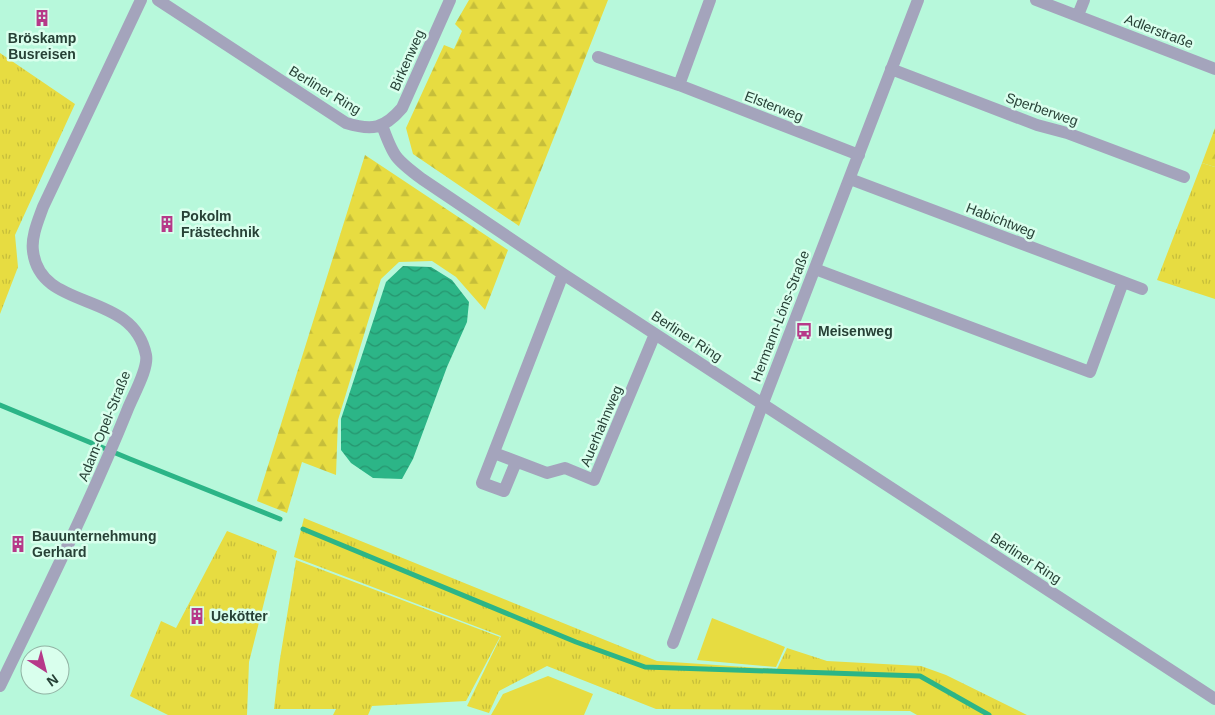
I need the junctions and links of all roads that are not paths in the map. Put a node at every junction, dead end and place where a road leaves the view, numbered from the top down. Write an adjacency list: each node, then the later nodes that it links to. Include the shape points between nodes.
1 (142, 0): 26 (street, Adam-Opel-Straße, via 42,208 32,251 38,270 50,284 127,320 140,337 146,357 141,380 104,469)
2 (158, 0): 13 (street, Berliner Ring, via 346,123 365,129)
3 (450, 0): 13 (street, Birkenweg, via 402,108)
4 (710, 0): 12 (street)
5 (918, 0): 10 (street, Hermann-Löns-Straße)
6 (1036, 0): 8 (street, Adlerstraße)
7 (1084, 0): 8 (street)
8 (1078, 16): 11 (street, Adlerstraße)
9 (598, 57): 12 (street, Elsterweg)
10 (891, 69): 14 (street, Hermann-Löns-Straße); 15 (street, Sperberweg)
11 (1215, 69)
12 (679, 85): 14 (street, Elsterweg)
13 (382, 125): 18 (street, Berliner Ring, via 392,152 400,163)
14 (859, 155): 16 (street, Hermann-Löns-Straße)
15 (1184, 177)
16 (850, 179): 17 (street, Hermann-Löns-Straße); 19 (street, Habichtweg)
17 (815, 269): 19 (street, via 1090,372); 22 (street, Hermann-Löns-Straße)
18 (563, 274): 21 (street, Berliner Ring); 23 (street)
19 (1123, 282): 20 (street, Habichtweg)
20 (1142, 289)
21 (655, 334): 22 (street, Berliner Ring); 24 (street, Auerhahnweg, via 594,480 566,468 547,473)
22 (763, 403): 25 (street, Hermann-Löns-Straße); 27 (street, Berliner Ring)
23 (494, 454): 24 (street, Auerhahnweg); 24 (street, via 482,483 504,491)
24 (516, 462)
25 (673, 643)
26 (0, 686)
27 (1215, 698)

